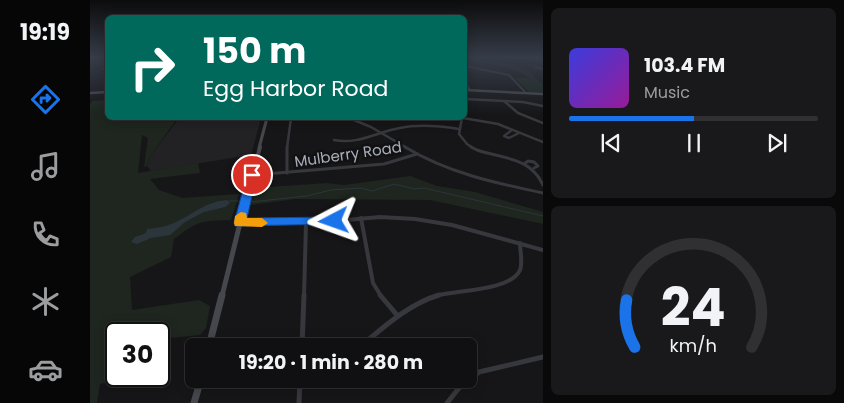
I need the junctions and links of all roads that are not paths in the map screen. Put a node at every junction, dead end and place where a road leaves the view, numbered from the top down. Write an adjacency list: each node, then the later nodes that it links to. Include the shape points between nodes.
1 (510, 77): 6 (street)
2 (467, 85): 3 (street)
3 (470, 90): 6 (main road)
4 (105, 92): 5 (main road)
5 (90, 93)
6 (526, 94): 7 (main road)
7 (543, 94)
8 (467, 99): 9 (street)
9 (504, 101): 10 (street); 16 (street, via 518,113)
10 (543, 106)
11 (467, 119): 18 (street)
12 (266, 120): 27 (main road)
13 (291, 120): 26 (street)
14 (355, 120): 19 (street)
15 (462, 120): 17 (street)
16 (543, 123)
17 (458, 129): 19 (street, via 408,127); 24 (street, via 459,136 470,147)
18 (513, 130): 20 (street); 20 (street, via 504,136 509,138)
19 (383, 133): 21 (street, via 353,141); 23 (street)
20 (519, 133): 22 (street)
21 (334, 140)
22 (543, 142)
23 (417, 154): 26 (street, Mulberry Road, via 384,164); 29 (street, via 467,175)
24 (524, 164): 25 (street); 25 (street, via 534,162 538,166)
25 (534, 168): 28 (street)
26 (287, 173): 27 (street, Mulberry Road)
27 (252, 175): 31 (main road)
28 (543, 185)
29 (543, 193)
30 (361, 218): 32 (street); 33 (street, via 434,221); 35 (street, via 373,283)
31 (240, 223): 32 (street); 36 (main road)
32 (306, 223): 37 (street)
33 (520, 243): 34 (street); 35 (street, via 521,269 512,280 441,294)
34 (543, 250)
35 (398, 315): 38 (street)
36 (211, 338)
37 (302, 338)
38 (371, 338)
39 (543, 357): 44 (street, via 479,372)
40 (198, 388): 42 (main road)
41 (300, 388): 43 (street)
42 (194, 403)
43 (299, 403)
44 (447, 403)

